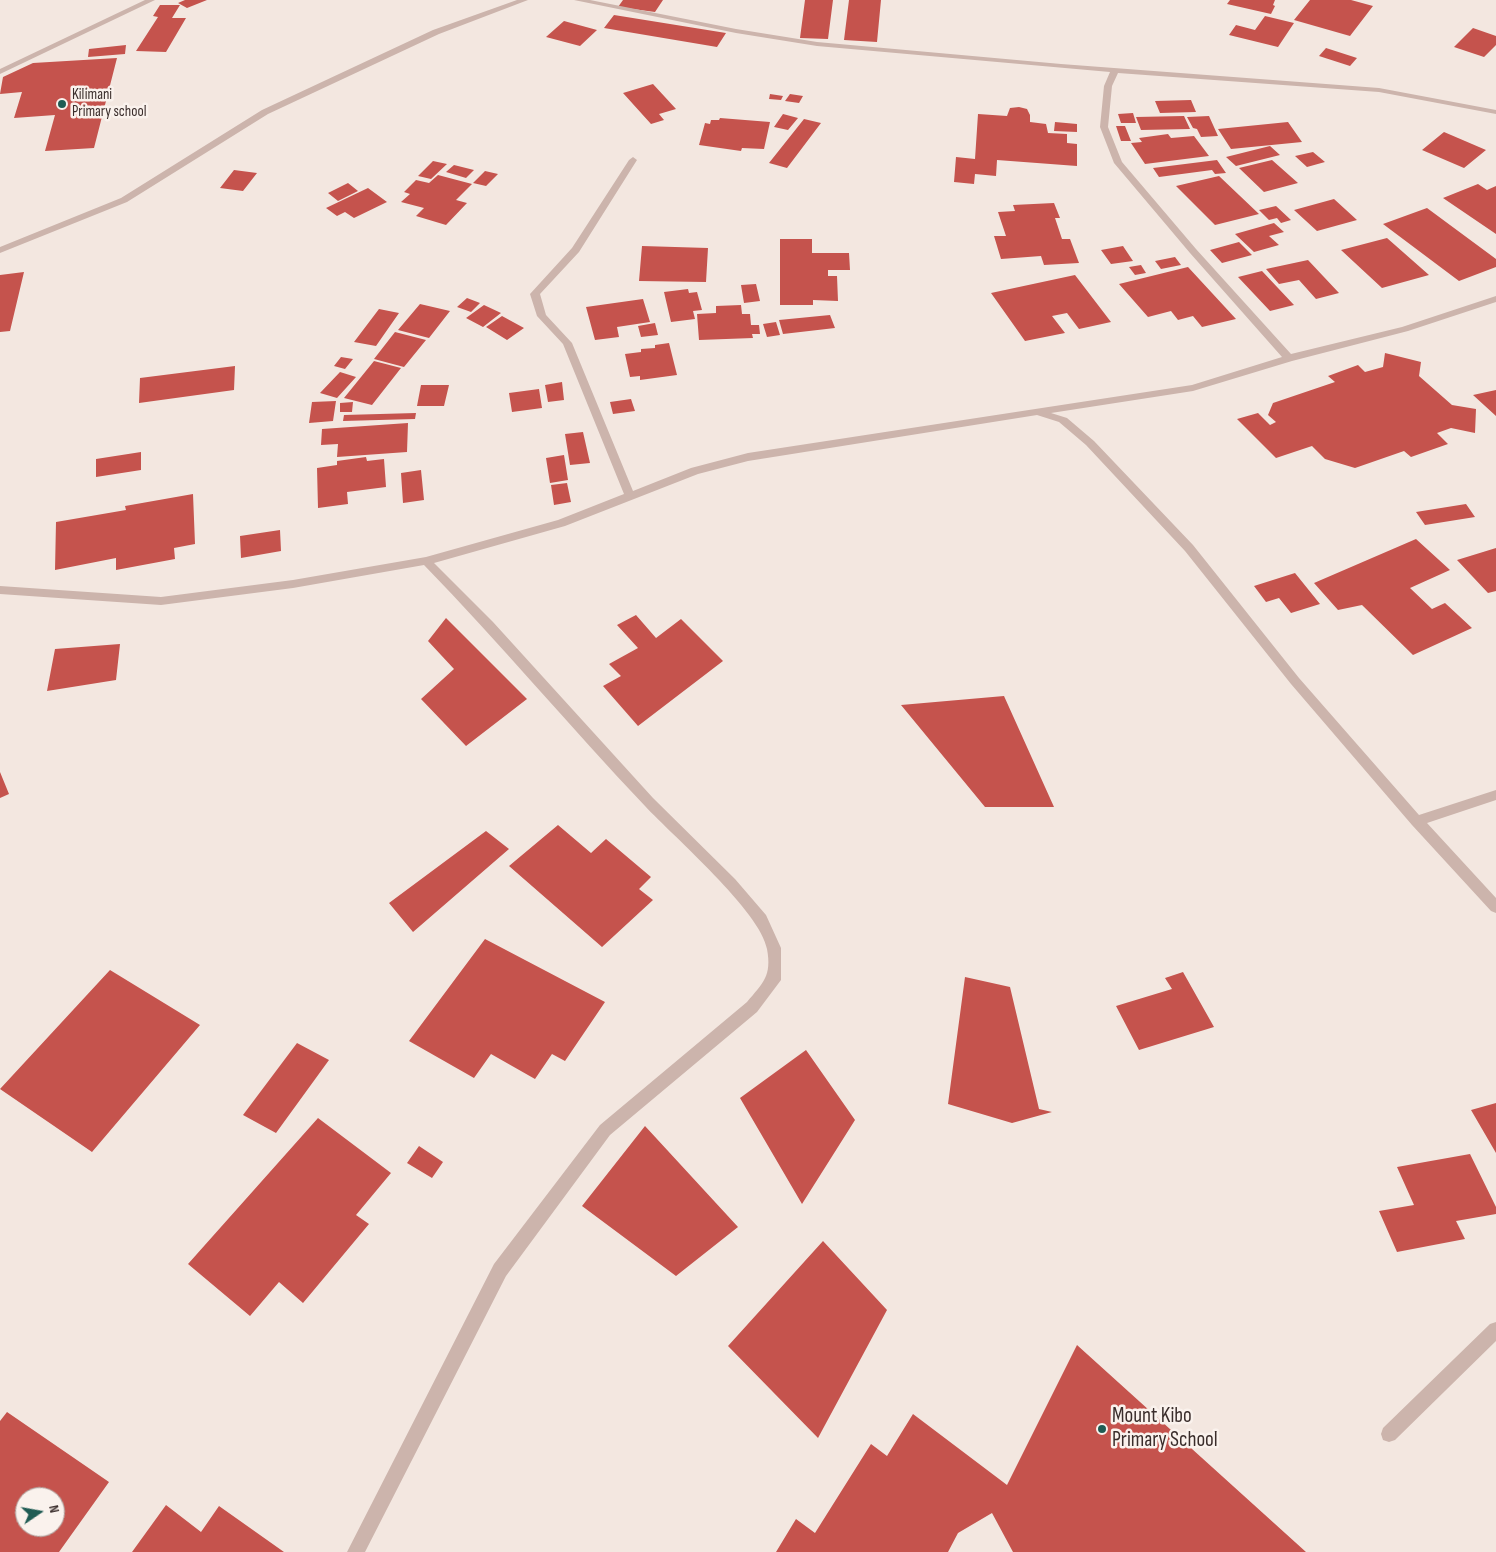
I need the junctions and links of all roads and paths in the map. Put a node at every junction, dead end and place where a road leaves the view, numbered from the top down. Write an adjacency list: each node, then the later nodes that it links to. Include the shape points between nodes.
1 (150, 0): 5 (street)
2 (524, 0): 8 (street, via 436,32 265,112 124,200)
3 (578, 0): 4 (street, via 817,44)
4 (1115, 70): 6 (street, via 1379,90); 10 (street, via 1108,86 1104,127 1118,163)
5 (0, 72)
6 (1496, 112)
7 (634, 160): 12 (street, via 576,250 536,294 542,316 567,343)
8 (0, 250)
9 (1496, 299): 10 (street, via 1405,329)
10 (1289, 358): 11 (street, via 1193,388)
11 (1037, 412): 12 (street, via 748,457 695,471); 16 (street, via 1063,420 1090,443 1189,548 1295,681)
12 (630, 496): 13 (street, via 561,523)
13 (426, 561): 14 (street, via 292,584 161,601); 20 (street, via 761,919 774,948 774,980 752,1007 605,1130 506,1262)
14 (0, 590)
15 (1496, 796): 16 (street)
16 (1417, 821): 17 (street)
17 (1496, 907)
18 (1496, 1330): 19 (street)
19 (1389, 1434)
20 (356, 1552)

